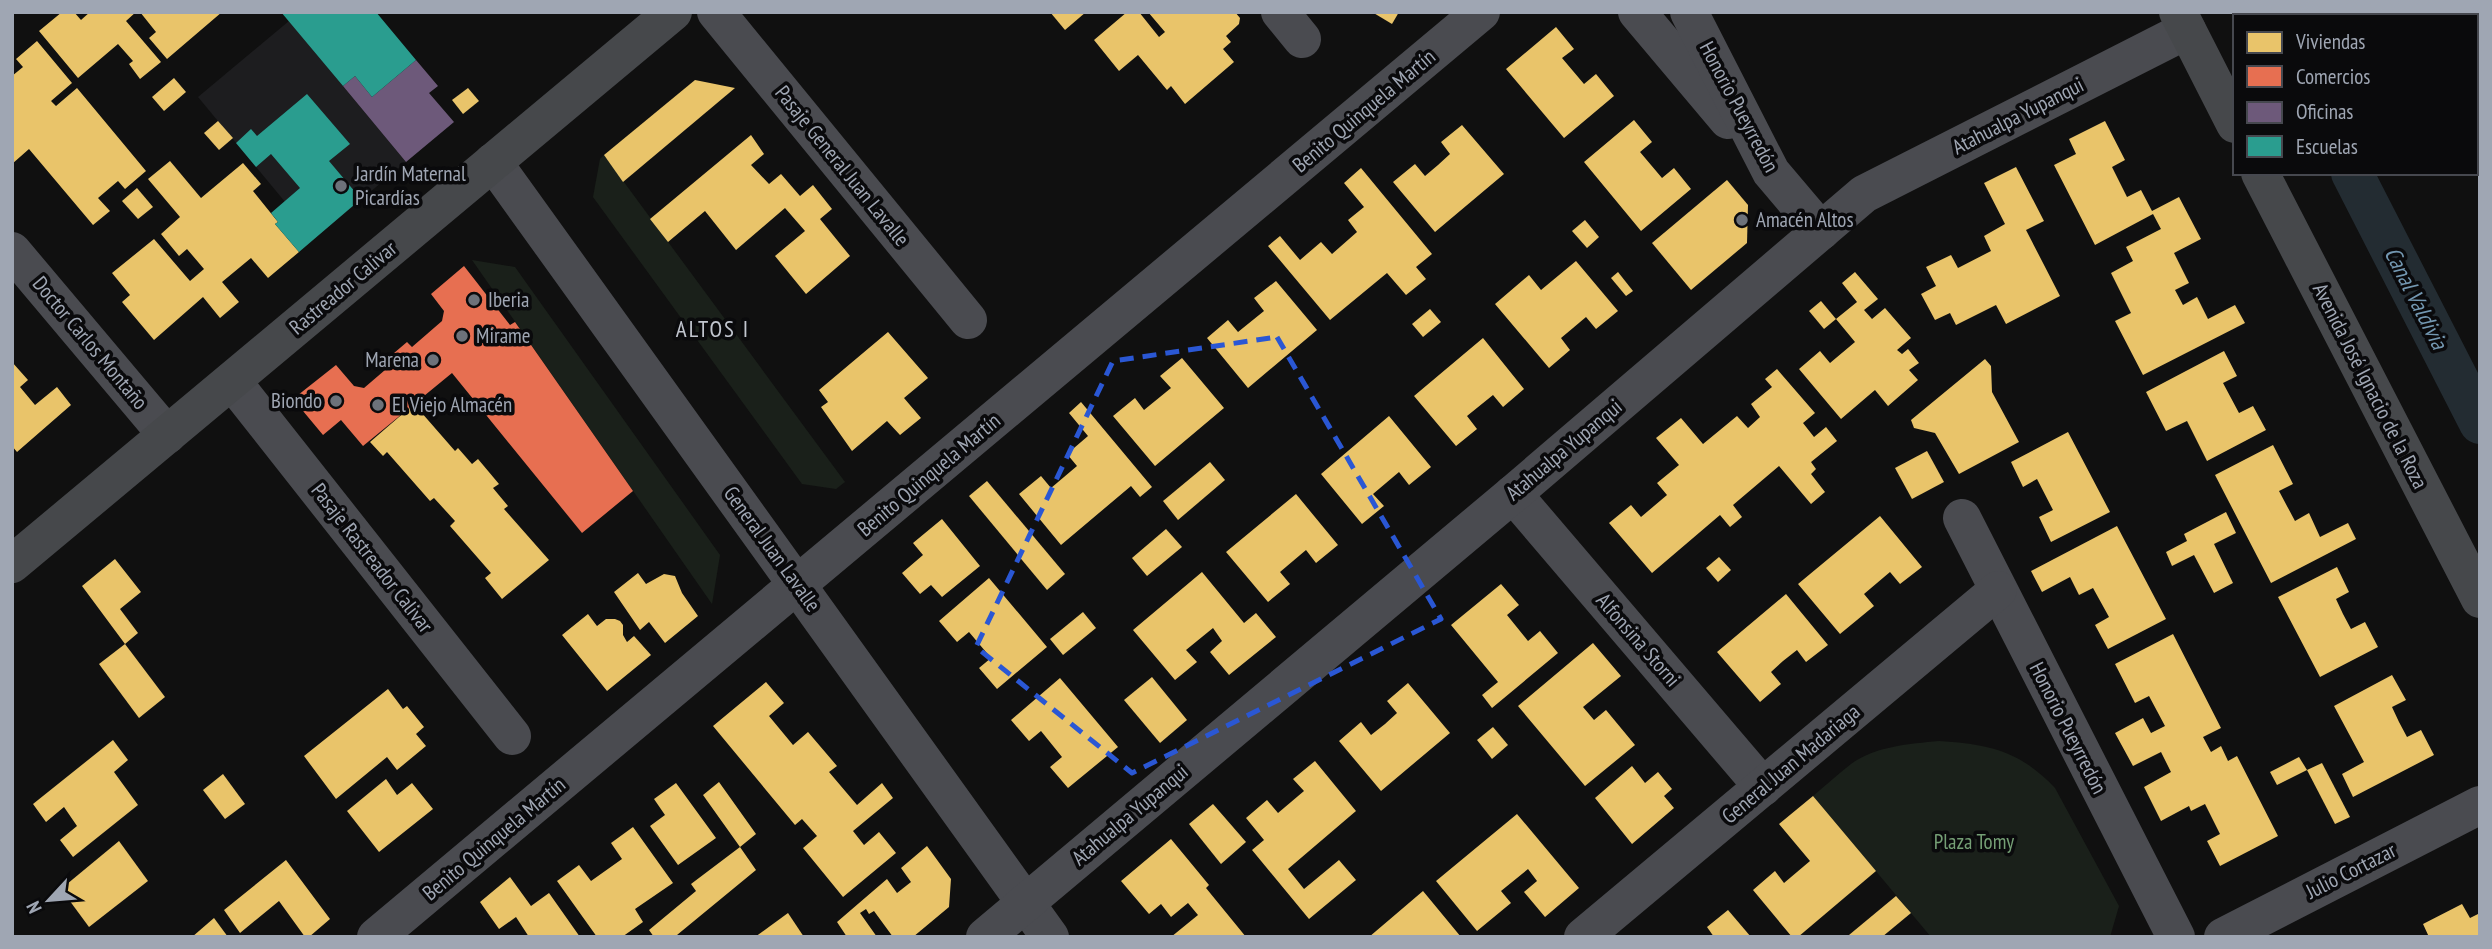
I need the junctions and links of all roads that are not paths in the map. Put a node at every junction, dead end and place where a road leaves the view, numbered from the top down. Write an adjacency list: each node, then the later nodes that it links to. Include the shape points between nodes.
1 (673, 12): 8 (main road, Rastreador Calivar)
2 (716, 12): 13 (street, Pasaje General Juan Lavalle)
3 (1481, 12): 19 (street, Benito Quinquela Martín)
4 (1637, 12): 9 (street)
5 (1689, 12): 9 (street, Honorio Pueyrredón)
6 (2182, 21): 7 (main road); 11 (street, Atahualpa Yupanqui, via 1864,194)
7 (2233, 120)
8 (493, 162): 14 (main road, Rastreador Calivar); 19 (street, General Juan Lavalle)
9 (1771, 172): 11 (street, Honorio Pueyrredón)
10 (2261, 175): 21 (main road, Avenida José Ignacio de la Roza)
11 (1821, 231): 16 (street, Atahualpa Yupanqui)
12 (12, 251): 15 (street, Doctor Carlos Montaño)
13 (968, 320)
14 (232, 381): 15 (main road, Rastreador Calivar); 22 (street, Pasaje Rastreador Calivar)
15 (167, 435): 18 (main road, Rastreador Calivar)
16 (1513, 494): 23 (street, Alfonsina Storni); 25 (street, Atahualpa Yupanqui)
17 (1962, 518): 20 (street, Honorio Pueyrredón)
18 (12, 564)
19 (798, 585): 25 (street, General Juan Lavalle); 26 (street, Benito Quinquela Martín)
20 (1998, 590): 23 (street, General Juan Madariaga); 30 (street, Honorio Pueyrredón)
21 (2480, 599)
22 (512, 736)
23 (1763, 787): 29 (street, General Juan Madariaga)
24 (2480, 805): 31 (street, Julio Cortazar)
25 (1026, 903): 27 (street, Atahualpa Yupanqui); 28 (street, General Juan Lavalle)
26 (376, 937)
27 (985, 937)
28 (1050, 937)
29 (1583, 937)
30 (2176, 937)
31 (2222, 937)

